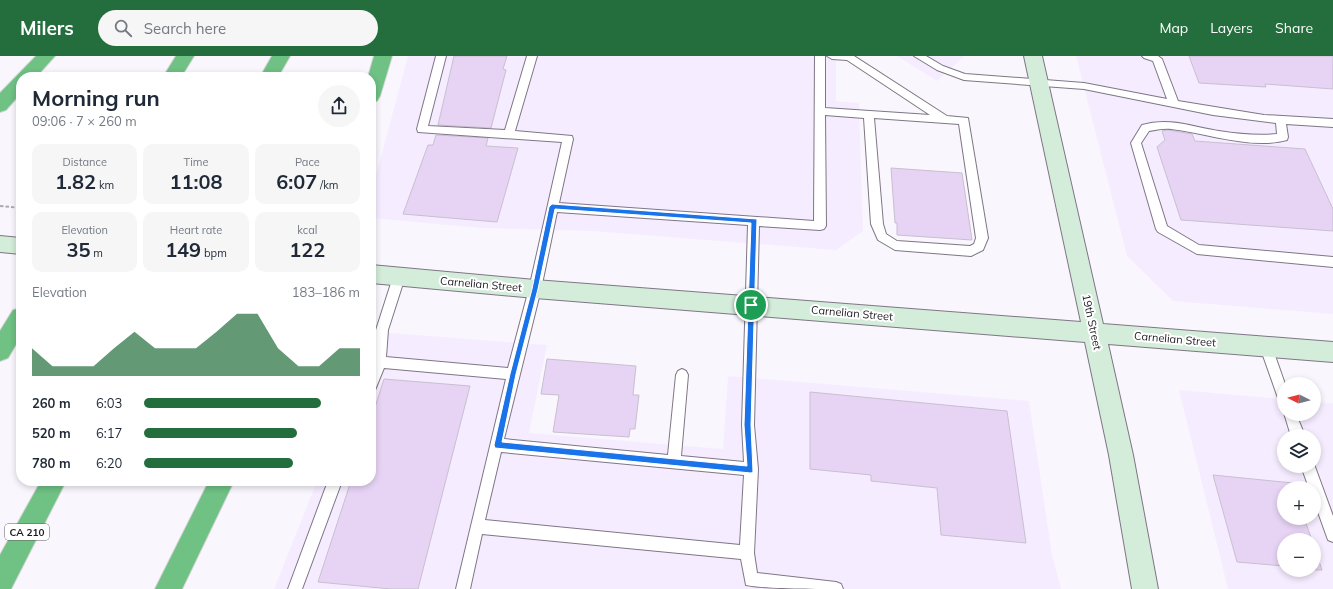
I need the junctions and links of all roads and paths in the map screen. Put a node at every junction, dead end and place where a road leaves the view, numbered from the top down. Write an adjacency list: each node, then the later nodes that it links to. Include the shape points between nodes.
1 (46, 56): 12 (highway)
2 (185, 56): 13 (highway)
3 (281, 56): 14 (highway)
4 (383, 56): 15 (highway)
5 (441, 56): 25 (lane, via 422,129)
6 (532, 56): 25 (lane)
7 (820, 56): 20 (lane)
8 (832, 56): 22 (lane, via 849,57)
9 (919, 56): 16 (lane, via 964,77)
10 (1033, 56): 16 (main road, 19th Street)
11 (1147, 56): 18 (lane, via 1157,59)
12 (31, 72)
13 (175, 72)
14 (273, 72)
15 (376, 79)
16 (1039, 83): 18 (lane, via 1084,86); 38 (main road, 19th Street)
17 (16, 87): 19 (highway)
18 (1174, 104): 23 (lane)
19 (0, 105)
20 (819, 111): 21 (lane); 29 (lane, via 820,226)
21 (869, 115): 22 (lane); 22 (lane, via 877,224 882,236 895,245 971,251 979,247 982,238 964,121)
22 (946, 120)
23 (1280, 120): 24 (lane); 32 (lane, via 1283,137 1262,139 1220,135 1169,125 1146,128 1136,143 1162,229 1197,250)
24 (1333, 123)
25 (509, 134): 27 (lane, via 568,139)
26 (0, 206): 28 (path)
27 (552, 207): 29 (lane); 35 (lane)
28 (16, 208)
29 (754, 221): 36 (lane)
30 (0, 244): 31 (main road)
31 (16, 246)
32 (1333, 262)
33 (376, 275): 34 (main road, Carnelian Street)
34 (399, 277): 35 (main road, Carnelian Street); 42 (lane, via 382,330)
35 (535, 289): 36 (main road, Carnelian Street); 44 (lane)
36 (751, 305): 38 (main road, Carnelian Street); 49 (lane, via 748,425)
37 (16, 325): 40 (highway)
38 (1094, 333): 39 (main road, Carnelian Street); 63 (main road, 19th Street, via 1122,455)
39 (1266, 347): 41 (main road, Carnelian Street); 46 (lane)
40 (0, 350)
41 (1333, 352)
42 (380, 362): 43 (lane); 44 (lane)
43 (376, 373)
44 (513, 374): 47 (lane)
45 (682, 375): 48 (lane)
46 (1277, 378)
47 (497, 445): 48 (lane); 54 (lane)
48 (674, 462): 49 (lane)
49 (751, 469): 56 (lane)
50 (1311, 473): 55 (lane)
51 (51, 486): 57 (highway, CA 210)
52 (220, 486): 58 (highway)
53 (334, 486): 59 (lane)
54 (477, 526): 56 (lane); 60 (lane)
55 (1333, 535)
56 (747, 554): 61 (lane, via 751,580)
57 (0, 582)
58 (168, 589)
59 (295, 589)
60 (464, 589)
61 (832, 589): 62 (lane)
62 (836, 589)
63 (1145, 589)

